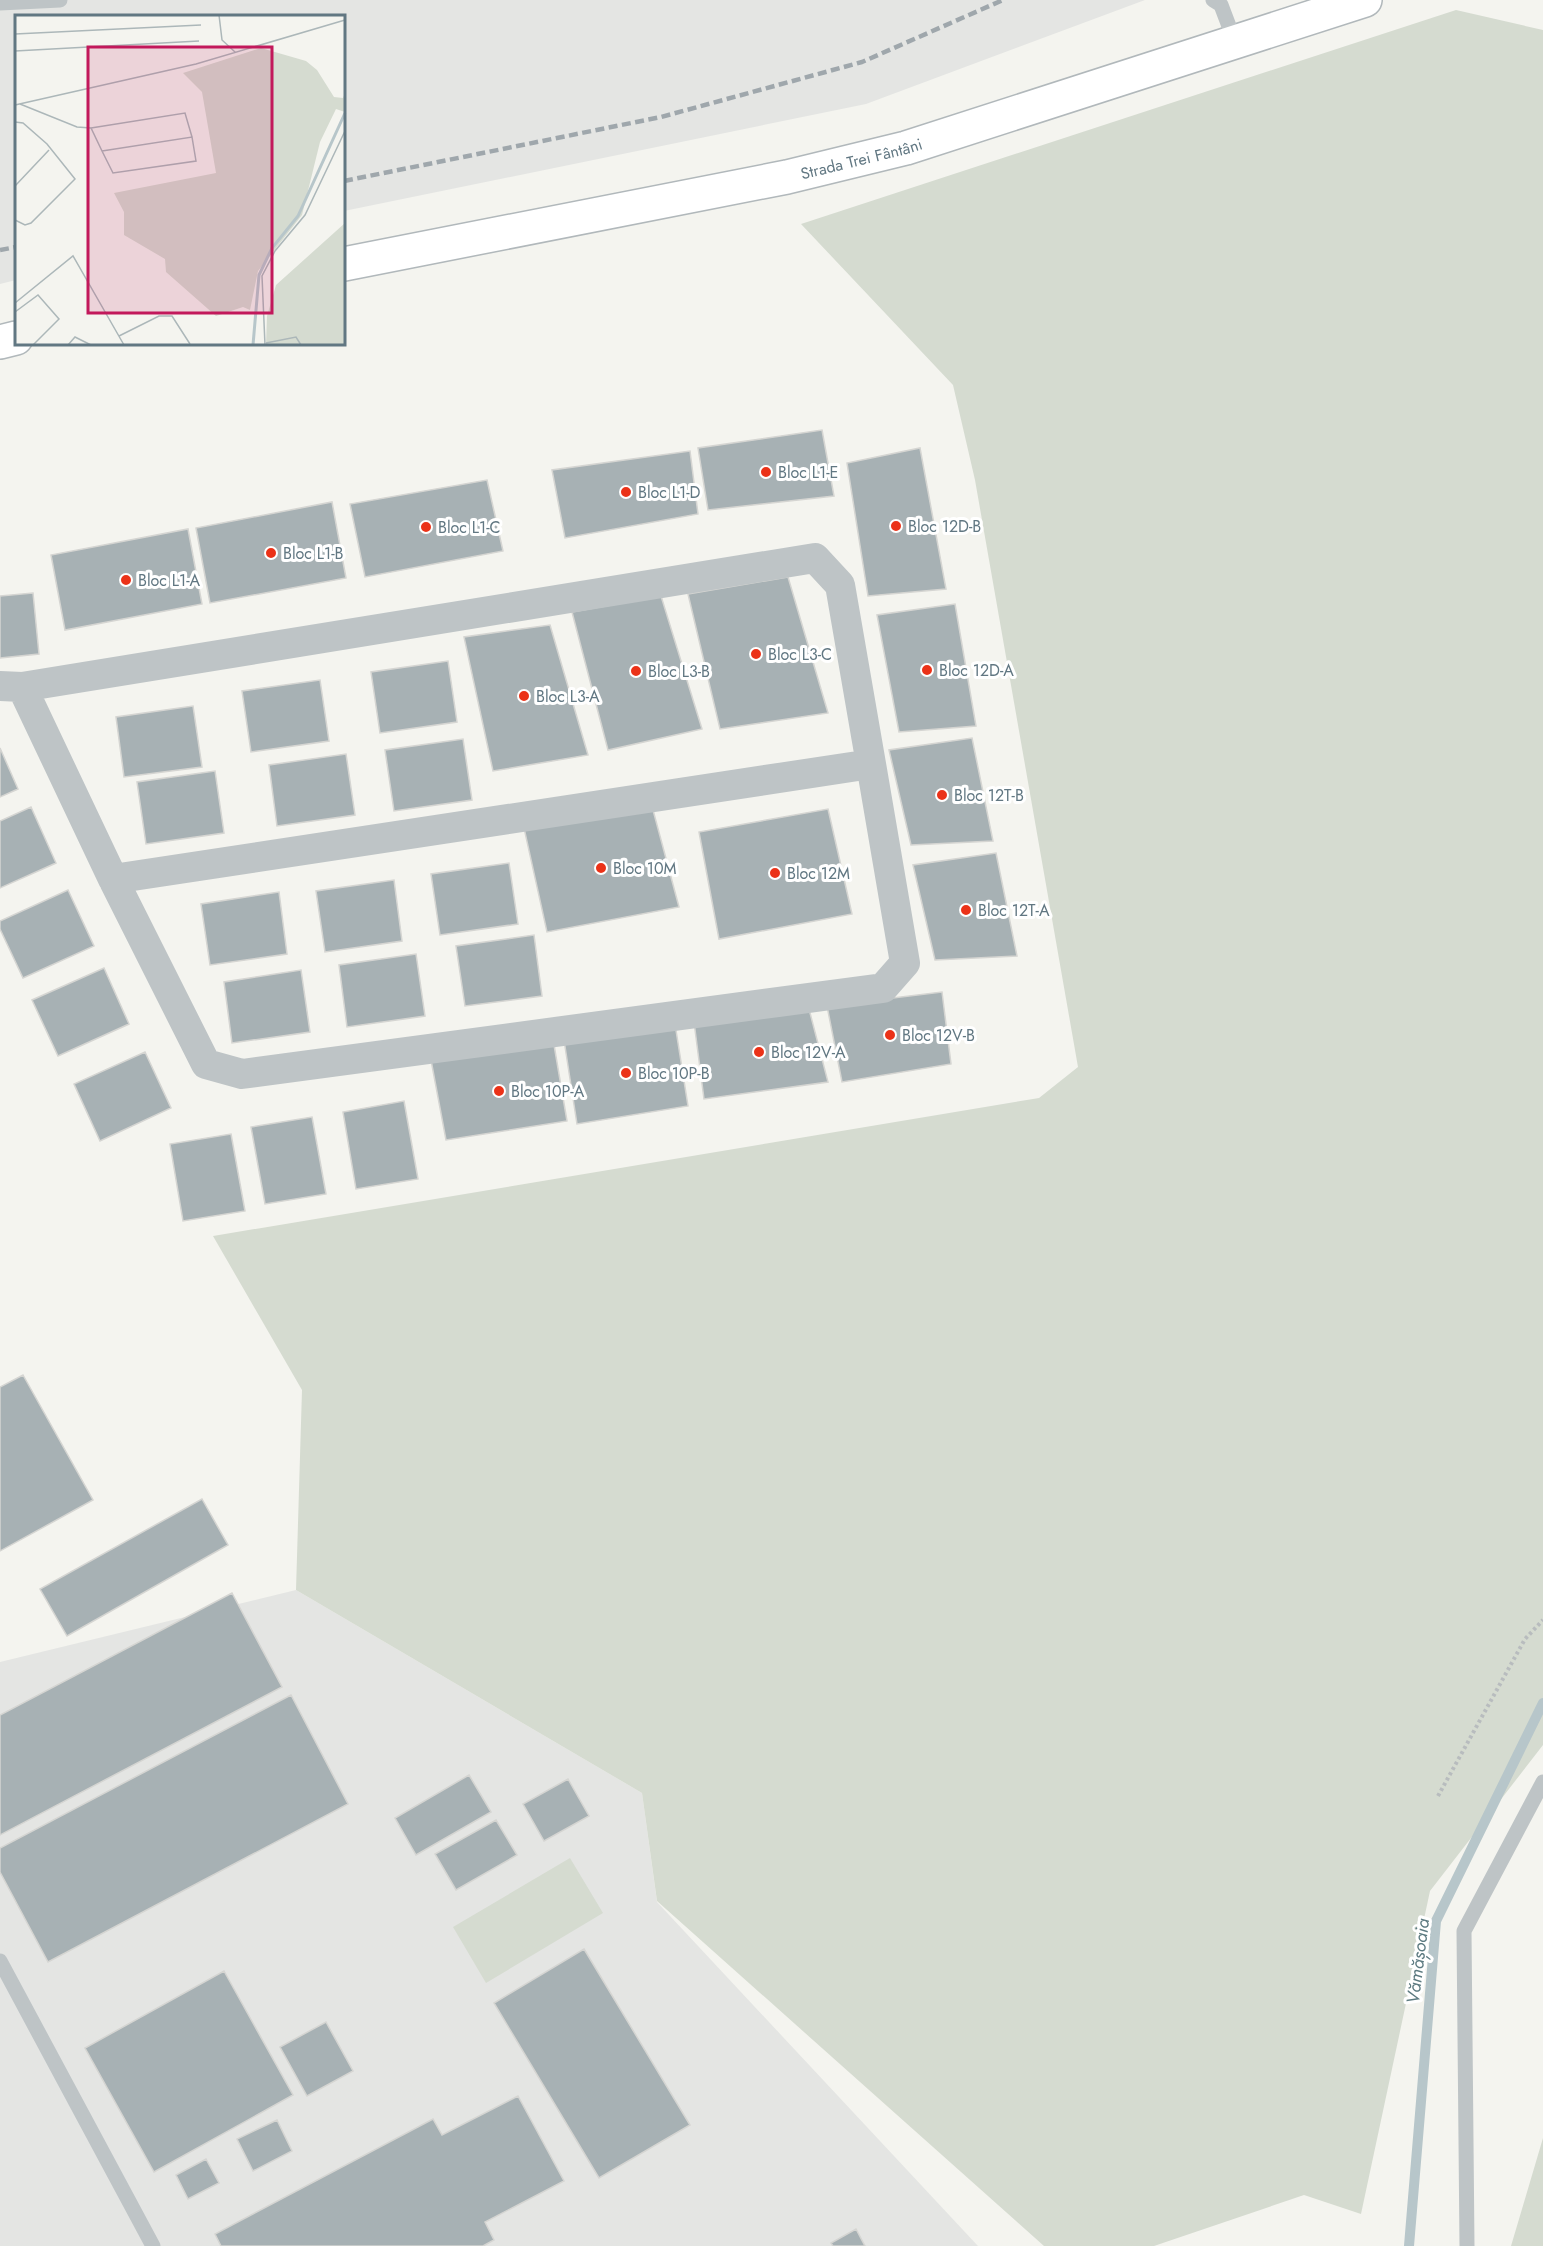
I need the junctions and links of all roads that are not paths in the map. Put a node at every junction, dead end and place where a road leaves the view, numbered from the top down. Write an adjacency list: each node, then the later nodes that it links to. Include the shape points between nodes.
1 (60, 0): 4 (lane)
2 (1213, 0): 5 (lane, via 1221,5)
3 (1365, 0): 5 (main road, Strada Trei Fântâni)
4 (0, 3)
5 (1235, 42): 6 (main road, Strada Trei Fântâni, via 884,153 787,177)
6 (345, 264)
7 (15, 338): 8 (main road)
8 (0, 342)
9 (11, 686): 10 (street, via 815,558 840,585); 11 (street)
10 (871, 764): 11 (street); 11 (street, via 905,963 883,988 243,1074 206,1064)
11 (113, 879)
12 (1543, 1782): 15 (lane, via 1464,1931)
13 (0, 1961): 14 (lane)
14 (153, 2246)
15 (1467, 2246)

